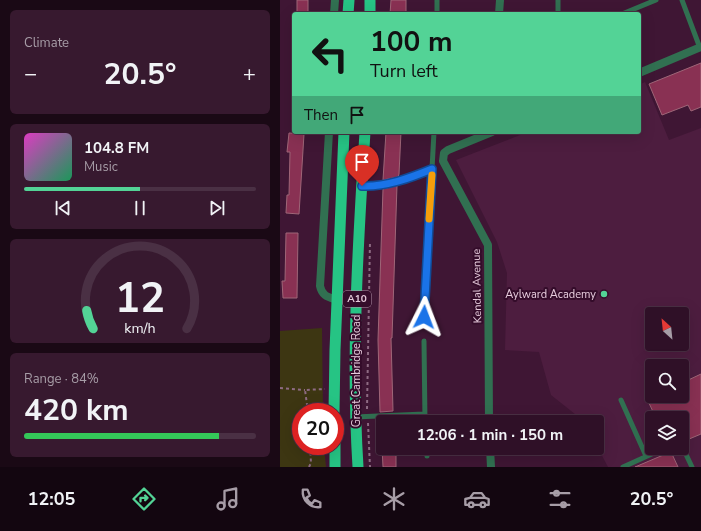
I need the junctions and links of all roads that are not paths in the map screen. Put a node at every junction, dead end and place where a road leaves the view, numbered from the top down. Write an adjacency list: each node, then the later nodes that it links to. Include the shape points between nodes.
1 (335, 0): 9 (street)
2 (349, 0): 10 (highway)
3 (370, 0): 11 (highway)
4 (437, 0): 12 (lane)
5 (500, 0): 13 (street)
6 (558, 0): 14 (lane)
7 (656, 0): 15 (lane)
8 (682, 0): 16 (lane)
9 (334, 12)
10 (348, 12)
11 (370, 12)
12 (437, 12)
13 (499, 12)
14 (558, 12)
15 (627, 12)
16 (700, 48): 17 (street)
17 (641, 71)
18 (329, 134): 25 (street, via 320,286 321,292)
19 (344, 134): 25 (highway, Great Cambridge Road / A10)
20 (365, 134): 24 (highway, Great Cambridge Road / A10)
21 (434, 134): 23 (lane)
22 (487, 134): 31 (street, Kendal Avenue, via 448,150 444,153 443,161 488,245)
23 (432, 169): 24 (lane, via 403,180); 26 (lane)
24 (362, 186): 32 (highway, Great Cambridge Road / A10)
25 (337, 300): 29 (highway, Great Cambridge Road / A10)
26 (424, 317)
27 (424, 341): 30 (lane)
28 (621, 400): 36 (lane)
29 (334, 403)
30 (424, 414): 32 (lane)
31 (489, 415)
32 (355, 417): 38 (highway, Great Cambridge Road / A10)
33 (336, 455): 37 (highway)
34 (490, 455): 39 (street)
35 (686, 455): 41 (lane)
36 (646, 456): 40 (lane)
37 (336, 467)
38 (358, 467)
39 (491, 467)
40 (623, 467)
41 (692, 467)

